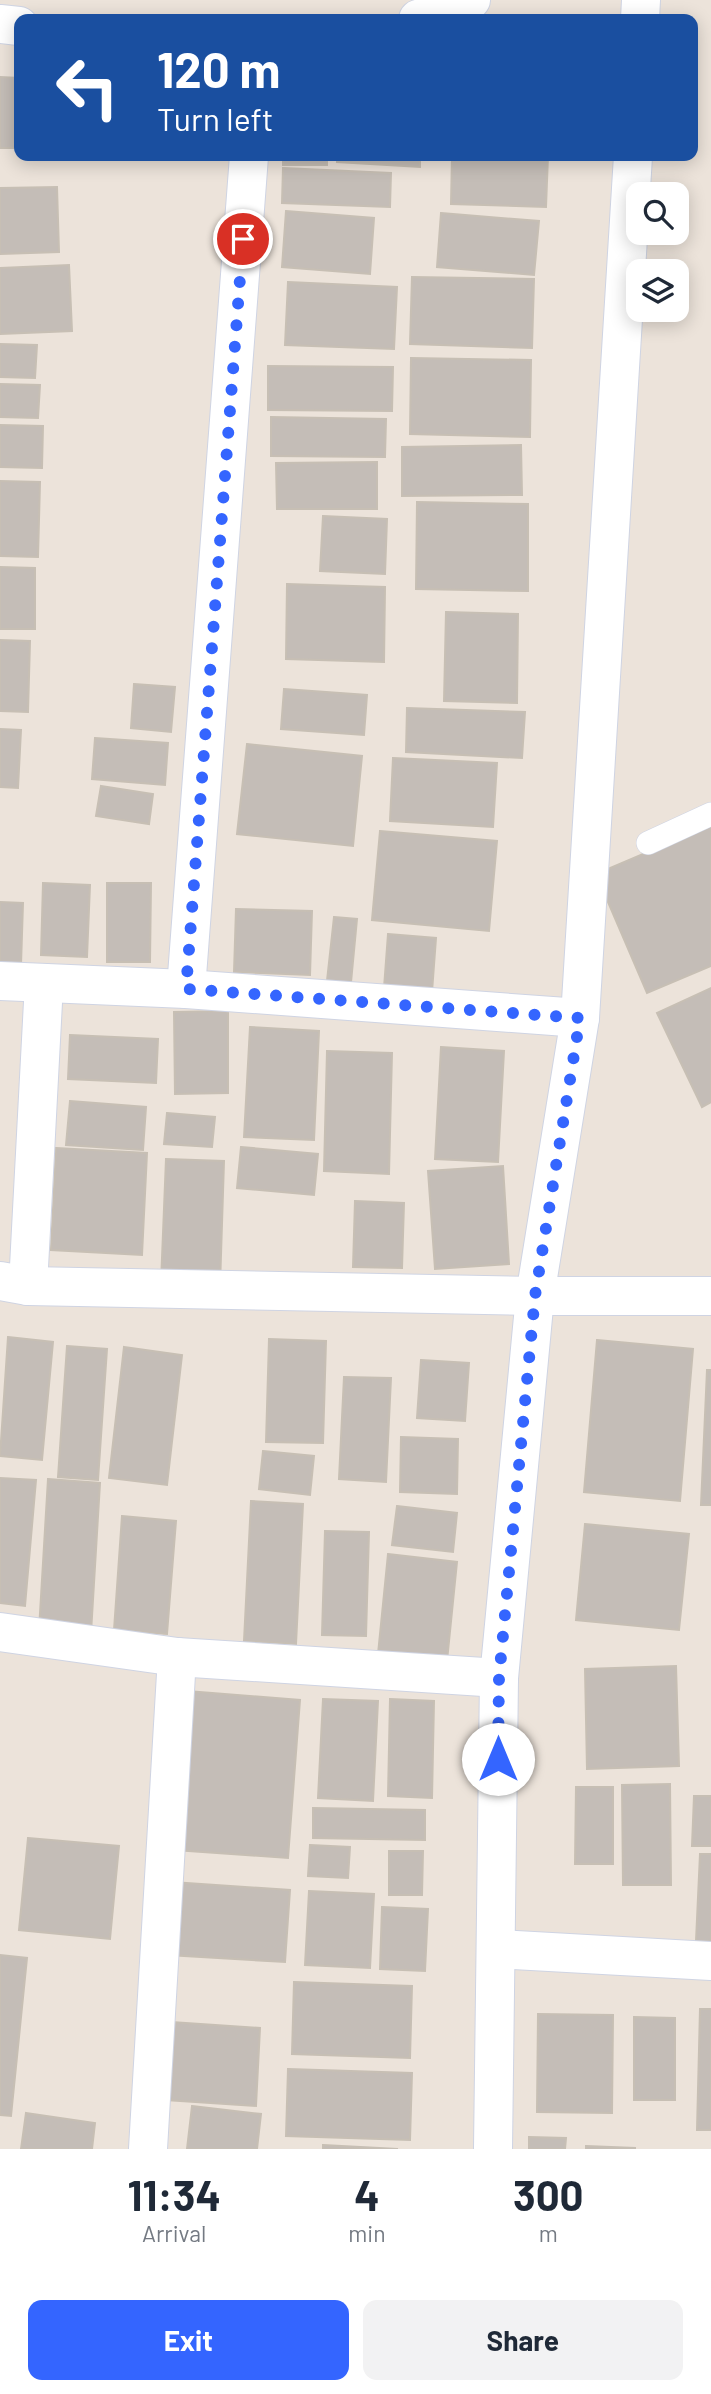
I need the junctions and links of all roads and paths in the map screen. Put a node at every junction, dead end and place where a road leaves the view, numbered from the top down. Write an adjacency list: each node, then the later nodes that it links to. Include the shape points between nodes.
1 (471, 0): 2 (street)
2 (432, 14)
3 (249, 161): 9 (street)
4 (633, 161): 10 (street)
5 (711, 814): 6 (lane)
6 (648, 843)
7 (0, 981): 8 (street)
8 (44, 983): 9 (street); 11 (street)
9 (186, 989): 10 (street)
10 (580, 1018): 12 (street)
11 (14, 1284): 12 (street)
12 (535, 1296): 13 (street); 16 (street)
13 (711, 1296)
14 (0, 1632): 15 (street)
15 (177, 1657): 16 (street); 19 (street)
16 (499, 1678): 17 (street)
17 (497, 1948): 18 (street); 20 (street)
18 (711, 1961)
19 (148, 2149)
20 (493, 2149)

